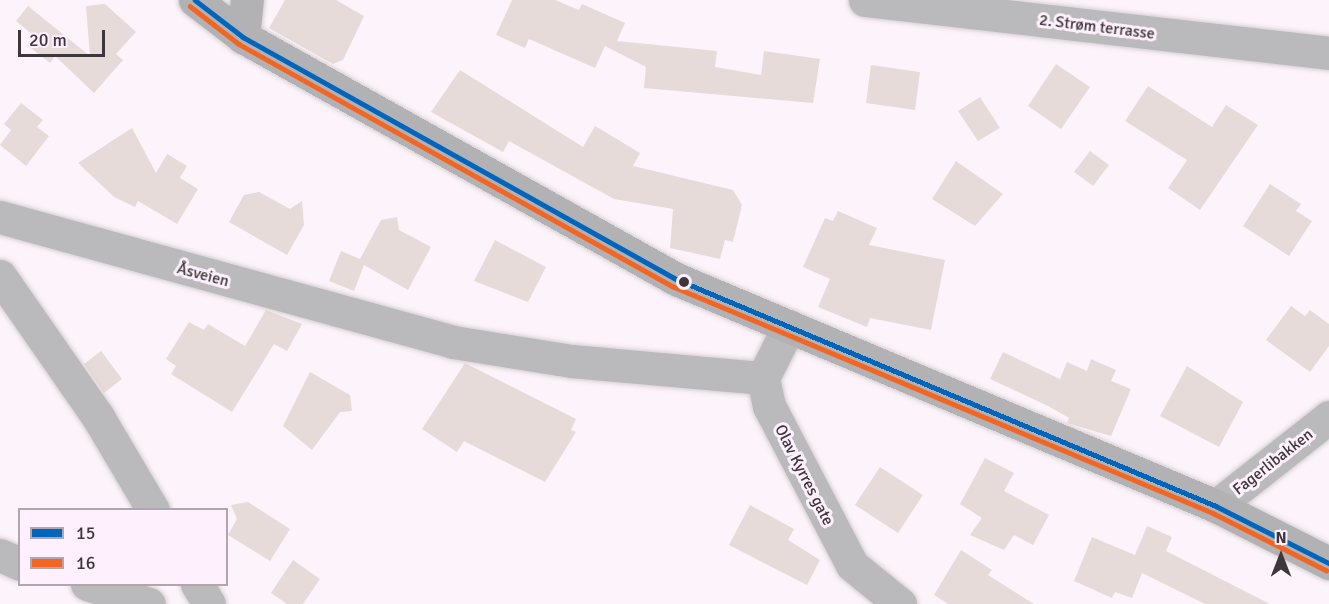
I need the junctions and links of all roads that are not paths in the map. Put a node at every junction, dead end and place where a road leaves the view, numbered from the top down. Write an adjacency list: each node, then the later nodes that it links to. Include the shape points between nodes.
1 (195, 0): 4 (main road)
2 (248, 0): 4 (main road)
3 (865, 0): 5 (street, 2. Strøm terrasse)
4 (243, 37): 8 (main road, via 676,279)
5 (1329, 53)
6 (0, 217): 9 (street, Åsveien, via 453,342 571,361)
7 (0, 276): 12 (street, via 98,417)
8 (789, 326): 9 (street); 11 (main road)
9 (763, 378): 20 (street, Olav Kyrres gate, via 769,406 800,472 852,565)
10 (1329, 417): 11 (street, Fagerlibakken)
11 (1216, 506): 15 (main road)
12 (152, 508)
13 (0, 555): 14 (street)
14 (18, 563)
15 (1329, 563)
16 (90, 586): 18 (street)
17 (198, 586): 19 (street)
18 (149, 604)
19 (209, 604)
20 (900, 604)

